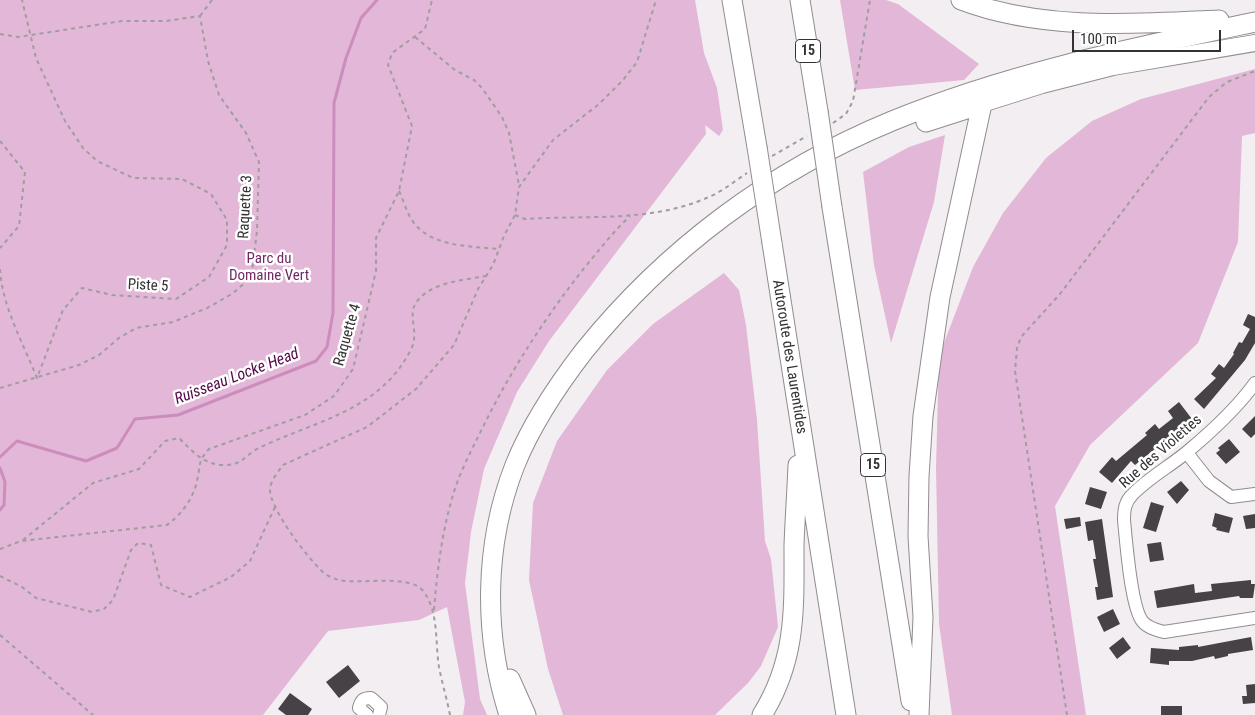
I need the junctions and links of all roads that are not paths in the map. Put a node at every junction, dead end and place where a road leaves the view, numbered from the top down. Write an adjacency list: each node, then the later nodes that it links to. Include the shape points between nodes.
1 (732, 0): 9 (highway, Autoroute des Laurentides, bridge, via 762,153 772,243)
2 (800, 0): 19 (highway, 15, bridge, via 822,119 832,207)
3 (961, 0): 4 (highway, via 1011,15 1058,21 1158,23)
4 (1255, 18)
5 (1255, 22): 15 (highway, via 1068,64 896,120 780,177 719,219 666,263 621,308 567,373 536,423 510,479 496,534 490,603 494,655)
6 (1255, 43): 7 (main road, via 1113,67)
7 (982, 104): 16 (highway, via 856,151 807,176 740,217 692,254 652,291 575,380 552,414 531,456 516,499 505,548 502,596 504,650 512,684); 20 (highway, via 936,324 921,438)
8 (1255, 383): 10 (street, Rue des Violettes)
9 (800, 426): 17 (highway, via 792,631 781,674); 18 (highway, Autoroute des Laurentides)
10 (1187, 453): 11 (street, via 1209,481 1231,497); 12 (street, Rue des Violettes, via 1149,480 1125,506 1135,607 1142,622 1164,632)
11 (1255, 494)
12 (1255, 618)
13 (367, 715): 14 (street, via 359,708 364,698 371,698 381,707)
14 (380, 715)
15 (509, 715)
16 (526, 715)
17 (762, 715)
18 (846, 715)
19 (913, 715)
20 (919, 715)

